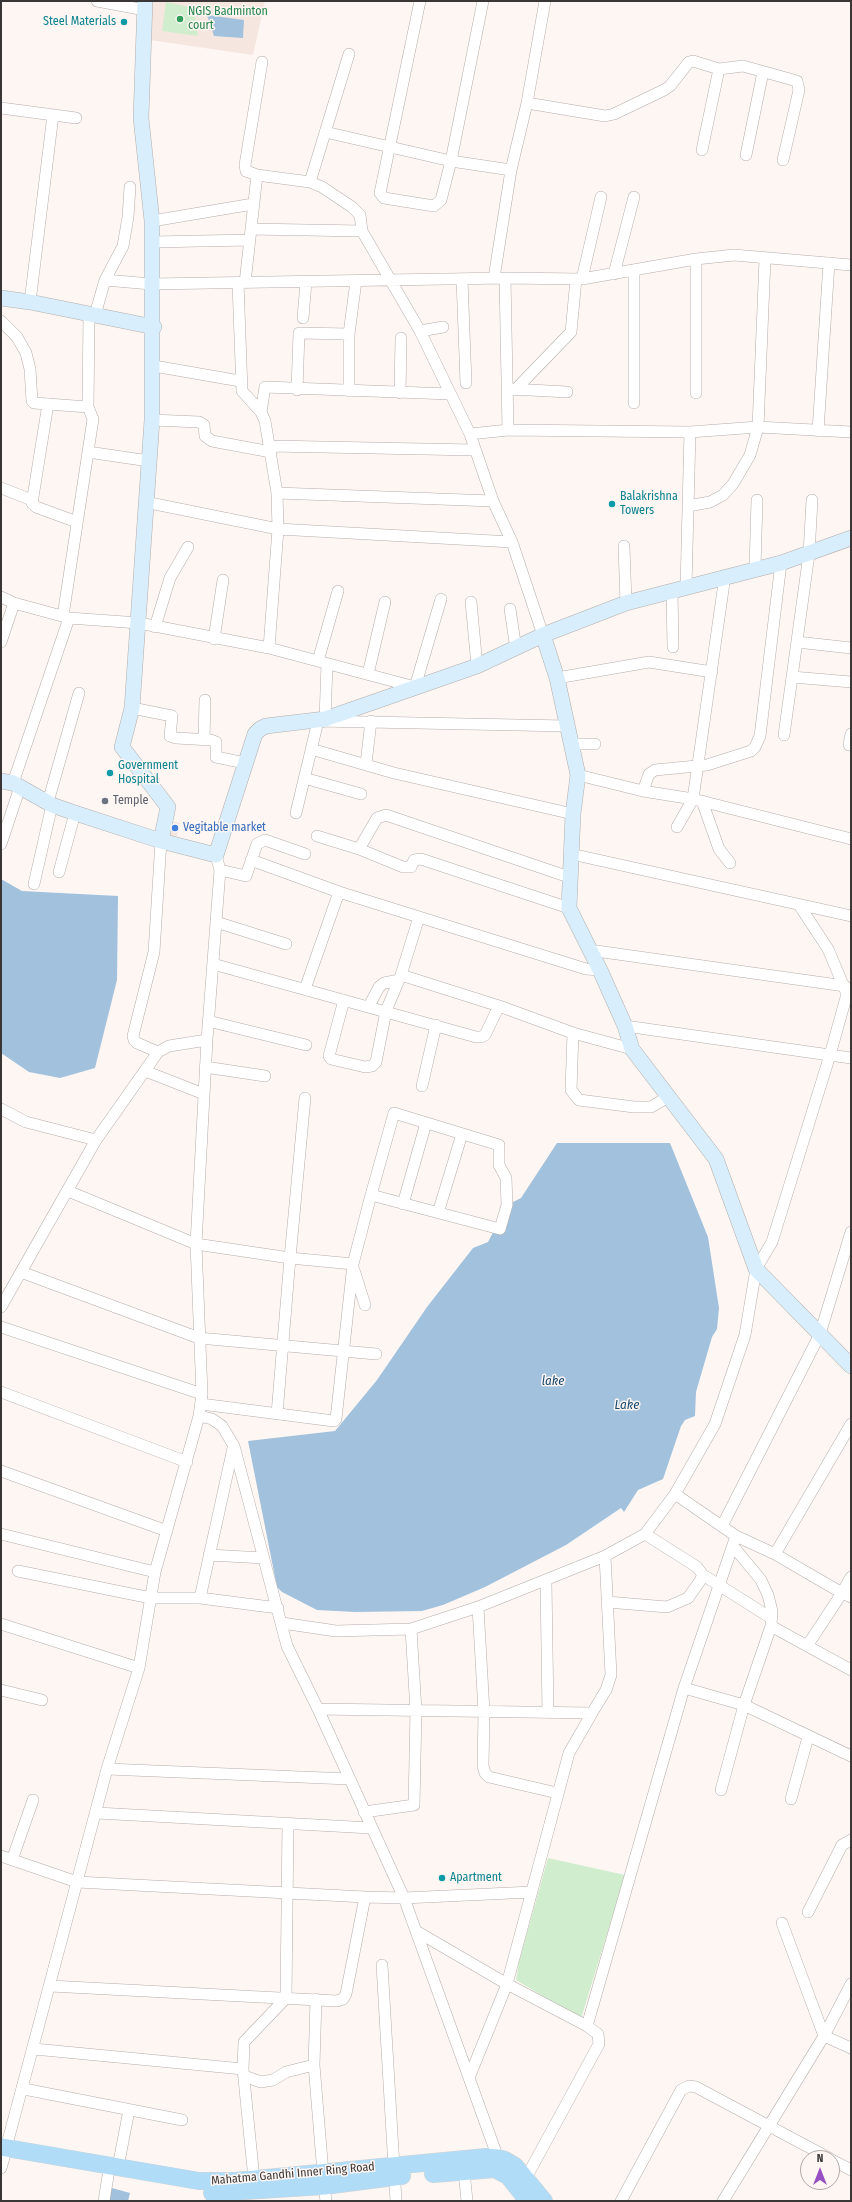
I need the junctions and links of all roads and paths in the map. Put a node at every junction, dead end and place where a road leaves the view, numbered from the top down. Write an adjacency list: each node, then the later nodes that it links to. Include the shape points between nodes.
1 (97, 1): 5 (street)
2 (420, 1): 15 (street)
3 (483, 1): 19 (street)
4 (545, 1): 10 (street)
5 (145, 6): 27 (street, via 141,118)
6 (349, 54): 14 (street)
7 (262, 62): 21 (street, via 245,165 246,171)
8 (719, 69): 9 (street, via 743,66); 10 (street, via 689,62 664,90 605,116); 16 (street)
9 (763, 72): 17 (street); 18 (street, via 797,81 799,90)
10 (527, 103): 20 (street)
11 (1, 108): 12 (street)
12 (53, 115): 13 (street); 47 (street)
13 (76, 118)
14 (325, 132): 15 (street); 22 (street)
15 (390, 147): 19 (street); 19 (street, via 380,193 384,198 434,206 438,204)
16 (702, 150)
17 (746, 155)
18 (783, 160)
19 (452, 161): 20 (street)
20 (511, 170): 37 (street)
21 (257, 175): 22 (street); 26 (street)
22 (310, 182): 28 (street, via 322,186 352,207 360,215)
23 (130, 187): 40 (street, via 128,217 122,246)
24 (601, 197): 39 (street)
25 (634, 197): 36 (street)
26 (254, 204): 27 (street); 29 (street)
27 (152, 221): 30 (street)
28 (362, 230): 29 (street); 42 (street)
29 (250, 234): 30 (street); 44 (street)
30 (152, 242): 45 (street)
31 (696, 259): 32 (street, via 734,255); 35 (street); 64 (street)
32 (765, 259): 33 (street); 71 (street)
33 (829, 263): 34 (street); 73 (street)
34 (851, 265)
35 (634, 271): 36 (street); 66 (street)
36 (614, 274): 39 (street)
37 (500, 278): 38 (street); 39 (street); 59 (street)
38 (462, 279): 42 (street); 58 (street)
39 (579, 279): 59 (street, via 571,332)
40 (105, 280): 45 (street); 48 (street)
41 (356, 281): 42 (street); 43 (street); 54 (street)
42 (391, 281): 53 (street)
43 (306, 282): 44 (street); 49 (street)
44 (241, 283): 45 (street); 57 (street)
45 (151, 284): 52 (street)
46 (1, 298): 47 (street)
47 (30, 302): 48 (street)
48 (92, 314): 52 (street); 68 (street)
49 (303, 318)
50 (1, 321): 67 (street, via 17,337 29,361 32,401)
51 (443, 327): 53 (street)
52 (154, 328): 56 (street)
53 (420, 331): 65 (street)
54 (349, 334): 60 (street, via 299,333); 61 (street)
55 (401, 338): 63 (street)
56 (154, 366): 57 (street); 70 (street)
57 (240, 381): 69 (street, via 242,391)
58 (466, 384)
59 (512, 389): 62 (street); 72 (street)
60 (297, 390): 61 (street); 69 (street, via 265,387)
61 (349, 391): 63 (street)
62 (567, 392)
63 (400, 393): 65 (street)
64 (696, 393)
65 (450, 394): 76 (street)
66 (634, 403)
67 (48, 404): 68 (street); 83 (street)
68 (88, 407): 79 (street, via 92,419)
69 (261, 412): 77 (street)
70 (152, 420): 77 (street, via 198,422 204,425 205,436 212,441); 80 (street)
71 (758, 427): 73 (street); 74 (street); 88 (street, via 750,455 733,484 710,502)
72 (508, 430): 74 (street); 76 (street)
73 (818, 431): 75 (street)
74 (690, 432): 88 (street)
75 (851, 432)
76 (470, 434): 78 (street)
77 (271, 449): 78 (street); 82 (street)
78 (474, 450): 86 (street)
79 (88, 452): 80 (street); 89 (street)
80 (149, 461): 87 (street)
81 (1, 488): 83 (street)
82 (277, 493): 86 (street); 90 (street)
83 (32, 500): 89 (street, via 36,507)
84 (757, 500): 97 (street)
85 (812, 500): 95 (street)
86 (493, 501): 92 (street)
87 (145, 502): 90 (street); 110 (street)
88 (688, 506): 100 (street)
89 (78, 522): 109 (street)
90 (278, 529): 92 (street); 117 (street)
91 (851, 538): 95 (street)
92 (512, 542): 112 (street)
93 (624, 546): 107 (street)
94 (188, 547): 111 (street, via 170,578)
95 (809, 554): 96 (street); 115 (street)
96 (781, 563): 97 (street); 141 (street, via 758,742 751,751)
97 (755, 568): 98 (street)
98 (725, 576): 100 (street); 122 (street)
99 (223, 580): 113 (street)
100 (679, 589): 107 (street); 116 (street)
101 (338, 591): 120 (street)
102 (1, 597): 106 (street)
103 (441, 599): 127 (street)
104 (385, 602): 123 (street)
105 (471, 602): 121 (street)
106 (14, 603): 109 (street); 114 (street)
107 (626, 603): 112 (street)
108 (510, 610): 119 (street)
109 (66, 617): 110 (street); 144 (street)
110 (139, 623): 111 (street); 130 (street)
111 (154, 627): 113 (street)
112 (543, 635): 119 (street); 125 (street)
113 (214, 639): 117 (street)
114 (1, 642)
115 (797, 642): 118 (street); 124 (street)
116 (673, 647)
117 (268, 648): 120 (street)
118 (851, 648)
119 (516, 649): 121 (street)
120 (323, 663): 123 (street); 131 (street)
121 (477, 666): 127 (street)
122 (712, 672): 125 (street, via 649,662); 141 (street)
123 (368, 674): 127 (street)
124 (792, 677): 126 (street); 134 (street)
125 (557, 678): 133 (street)
126 (851, 682)
127 (415, 687): 131 (street)
128 (79, 693): 148 (street)
129 (205, 700): 135 (street)
130 (132, 708): 135 (street, via 172,716 170,736); 155 (street, via 122,747 168,807)
131 (321, 720): 132 (street); 138 (street); 139 (street, via 266,726 260,729 255,734)
132 (371, 721): 133 (street); 140 (street)
133 (567, 726): 136 (street)
134 (784, 734)
135 (204, 740): 139 (street, via 216,742 216,758)
136 (571, 744): 137 (street); 142 (street)
137 (595, 744)
138 (311, 749): 140 (street); 143 (street)
139 (245, 763): 160 (street)
140 (366, 764): 151 (street, via 394,773)
141 (698, 766): 145 (street, via 652,771); 147 (street)
142 (578, 775): 145 (street); 151 (street)
143 (304, 778): 146 (street); 150 (street)
144 (12, 784): 148 (street); 156 (street)
145 (643, 790): 147 (street)
146 (361, 794)
147 (697, 800): 152 (street); 154 (street); 162 (street, via 719,849)
148 (50, 803): 149 (street); 166 (street)
149 (75, 813): 155 (street); 164 (street)
150 (296, 813)
151 (573, 814): 159 (street)
152 (677, 827)
153 (316, 836): 157 (street)
154 (851, 839)
155 (161, 840): 160 (street); 191 (street, via 154,952 133,1036 137,1042)
156 (1, 844)
157 (359, 849): 165 (street, via 377,818 386,815); 169 (street, via 407,868 411,867 414,860 421,859)
158 (305, 854): 161 (street, via 265,840 258,844)
159 (571, 854): 165 (street); 168 (street)
160 (216, 855): 163 (street)
161 (251, 860): 163 (street, via 246,876); 167 (street)
162 (730, 862)
163 (220, 870): 172 (street)
164 (59, 872)
165 (569, 877): 169 (street)
166 (34, 884)
167 (339, 892): 171 (street); 179 (street)
168 (799, 905): 170 (street); 178 (street, via 823,938)
169 (569, 908): 174 (street)
170 (851, 916)
171 (419, 917): 176 (street, via 586,969); 177 (street)
172 (216, 922): 173 (street); 175 (street)
173 (286, 944)
174 (589, 950): 176 (street); 178 (street)
175 (213, 964): 179 (street); 184 (street)
176 (600, 970): 186 (street)
177 (400, 978): 181 (street, via 378,987); 182 (street); 183 (street)
178 (845, 986): 192 (street, via 847,994)
179 (305, 989): 180 (street)
180 (344, 1000): 181 (street); 183 (street, via 328,1052 331,1059 365,1067 372,1066 376,1062)
181 (369, 1006): 183 (street)
182 (499, 1006): 185 (street, via 481,1037); 187 (street)
183 (386, 1011): 185 (street)
184 (208, 1021): 188 (street); 189 (street)
185 (436, 1025): 197 (street)
186 (625, 1026): 190 (street); 192 (street)
187 (573, 1033): 190 (street); 199 (street, via 571,1090 580,1100 651,1108)
188 (207, 1040): 191 (street, via 169,1046); 194 (street)
189 (306, 1045)
190 (632, 1049): 199 (street)
191 (158, 1052): 195 (street)
192 (830, 1055): 193 (street); 213 (street, via 772,1242)
193 (851, 1058)
194 (205, 1067): 196 (street); 198 (street)
195 (145, 1071): 198 (street); 204 (street)
196 (265, 1076)
197 (422, 1086)
198 (204, 1094): 210 (street)
199 (668, 1097): 213 (street, via 716,1159)
200 (305, 1098): 211 (street)
201 (1, 1109): 204 (street, via 26,1122)
202 (426, 1123): 203 (street); 206 (street, via 394,1113); 207 (street)
203 (462, 1134): 208 (street); 208 (street, via 499,1145 499,1165 506,1178 507,1205 500,1229)
204 (96, 1140): 205 (street)
205 (68, 1191): 210 (street); 214 (street)
206 (371, 1195): 207 (street); 212 (street)
207 (404, 1204): 208 (street)
208 (438, 1213)
209 (851, 1232): 218 (street)
210 (196, 1244): 211 (street); 219 (street)
211 (290, 1258): 212 (street); 220 (street)
212 (352, 1264): 215 (street); 221 (street)
213 (756, 1269): 218 (street); 232 (street, via 745,1335 715,1424)
214 (21, 1272): 216 (street); 219 (street)
215 (365, 1305)
216 (1, 1307)
217 (1, 1327): 225 (street)
218 (820, 1334): 223 (street); 233 (street)
219 (199, 1338): 220 (street); 225 (street)
220 (283, 1346): 221 (street); 226 (street)
221 (344, 1352): 222 (street); 226 (street, via 334,1421)
222 (376, 1354)
223 (851, 1366)
224 (1, 1392): 230 (street)
225 (201, 1399): 226 (street); 227 (street)
226 (277, 1414)
227 (199, 1416): 229 (street, via 212,1419 222,1426); 230 (street)
228 (851, 1424): 238 (street)
229 (234, 1446): 239 (street); 241 (street)
230 (187, 1462): 234 (street)
231 (1, 1471): 234 (street)
232 (675, 1494): 233 (street); 236 (street)
233 (722, 1526): 237 (street)
234 (167, 1531): 243 (street)
235 (1, 1534): 243 (street)
236 (645, 1534): 240 (street); 244 (street, via 697,1566)
237 (734, 1541): 238 (street); 247 (street); 254 (street, via 761,1580 768,1595)
238 (775, 1554): 248 (street)
239 (210, 1555): 241 (street); 250 (street)
240 (605, 1556): 246 (street); 251 (street)
241 (264, 1558): 253 (street)
242 (18, 1571): 249 (street)
243 (155, 1572): 249 (street)
244 (703, 1575): 247 (street); 251 (street, via 688,1598 673,1605 660,1607)
245 (851, 1577): 248 (street)
246 (546, 1582): 252 (street); 268 (street)
247 (720, 1584): 254 (street); 261 (street)
248 (847, 1595): 258 (street)
249 (151, 1598): 250 (street); 259 (street)
250 (200, 1598): 253 (street)
251 (607, 1602): 269 (street, via 611,1675 606,1690)
252 (478, 1607): 257 (street); 267 (street)
253 (278, 1608): 255 (street)
254 (771, 1622): 258 (street); 264 (street)
255 (282, 1623): 257 (street, via 336,1631); 265 (street, via 287,1646)
256 (1, 1624): 259 (street)
257 (412, 1629): 266 (street)
258 (807, 1646): 260 (street)
259 (139, 1668): 272 (street)
260 (851, 1670)
261 (684, 1688): 264 (street); 299 (street)
262 (1, 1690): 263 (street)
263 (42, 1700)
264 (744, 1705): 270 (street); 274 (street)
265 (318, 1709): 266 (street); 273 (street)
266 (416, 1711): 267 (street); 278 (street, via 414,1805)
267 (484, 1712): 268 (street); 275 (street, via 484,1773 489,1777)
268 (548, 1713): 269 (street)
269 (592, 1714): 275 (street, via 569,1753)
270 (808, 1737): 271 (street); 276 (street)
271 (851, 1756)
272 (107, 1769): 273 (street); 279 (street)
273 (349, 1779): 278 (street)
274 (721, 1790)
275 (558, 1793): 286 (street)
276 (791, 1799)
277 (34, 1800): 284 (street)
278 (364, 1812): 281 (street)
279 (97, 1813): 280 (street); 285 (street)
280 (288, 1823): 281 (street); 287 (street)
281 (371, 1828): 289 (street)
282 (851, 1840): 290 (street, via 842,1845)
283 (1, 1856): 284 (street)
284 (12, 1860): 285 (street)
285 (77, 1882): 287 (street); 296 (street)
286 (532, 1892): 289 (street); 294 (street)
287 (288, 1893): 288 (street); 297 (street)
288 (365, 1897): 289 (street); 298 (street, via 346,1994 337,2001)
289 (404, 1898): 292 (street)
290 (808, 1912)
291 (782, 1923): 300 (street)
292 (416, 1931): 294 (street); 305 (street)
293 (382, 1966): 315 (street)
294 (507, 1984): 299 (street); 305 (street)
295 (851, 1984): 300 (street)
296 (50, 1986): 297 (street); 302 (street)
297 (286, 1998): 298 (street); 304 (street, via 244,2042)
298 (316, 1999): 303 (street)
299 (587, 2026): 318 (street, via 598,2034 599,2044)
300 (824, 2036): 301 (street); 309 (street)
301 (851, 2048)
302 (34, 2049): 304 (street); 306 (street)
303 (314, 2065): 304 (street, via 261,2082); 320 (street)
304 (244, 2072): 319 (street)
305 (470, 2078): 312 (street)
306 (24, 2089): 307 (street); 311 (street)
307 (129, 2110): 308 (street); 317 (street)
308 (182, 2120)
309 (768, 2126): 310 (street); 327 (street, via 689,2086 682,2090); 328 (street)
310 (814, 2150)
311 (3, 2156): 317 (main road, Mahatma Gandhi Inner Ring Road)
312 (498, 2158): 315 (main road, Mahatma Gandhi Inner Ring Road, via 486,2157); 318 (main road, Mahatma Gandhi Inner Ring Road, via 515,2166)
313 (840, 2164): 314 (street)
314 (851, 2170)
315 (394, 2171): 316 (main road, Mahatma Gandhi Inner Ring Road); 320 (main road, Mahatma Gandhi Inner Ring Road, via 354,2176); 323 (street)
316 (464, 2171): 324 (street); 325 (main road, Mahatma Gandhi Inner Ring Road, via 502,2171)
317 (113, 2172): 319 (main road, Mahatma Gandhi Inner Ring Road, via 199,2181); 321 (main road, Mahatma Gandhi Inner Ring Road); 322 (street)
318 (526, 2178): 326 (main road, Mahatma Gandhi Inner Ring Road)
319 (254, 2179): 320 (main road, Mahatma Gandhi Inner Ring Road)
320 (324, 2186): 321 (main road, Mahatma Gandhi Inner Ring Road)
321 (210, 2197)
322 (104, 2201)
323 (396, 2201)
324 (467, 2201)
325 (528, 2201)
326 (544, 2201)
327 (621, 2201)
328 (723, 2201)

